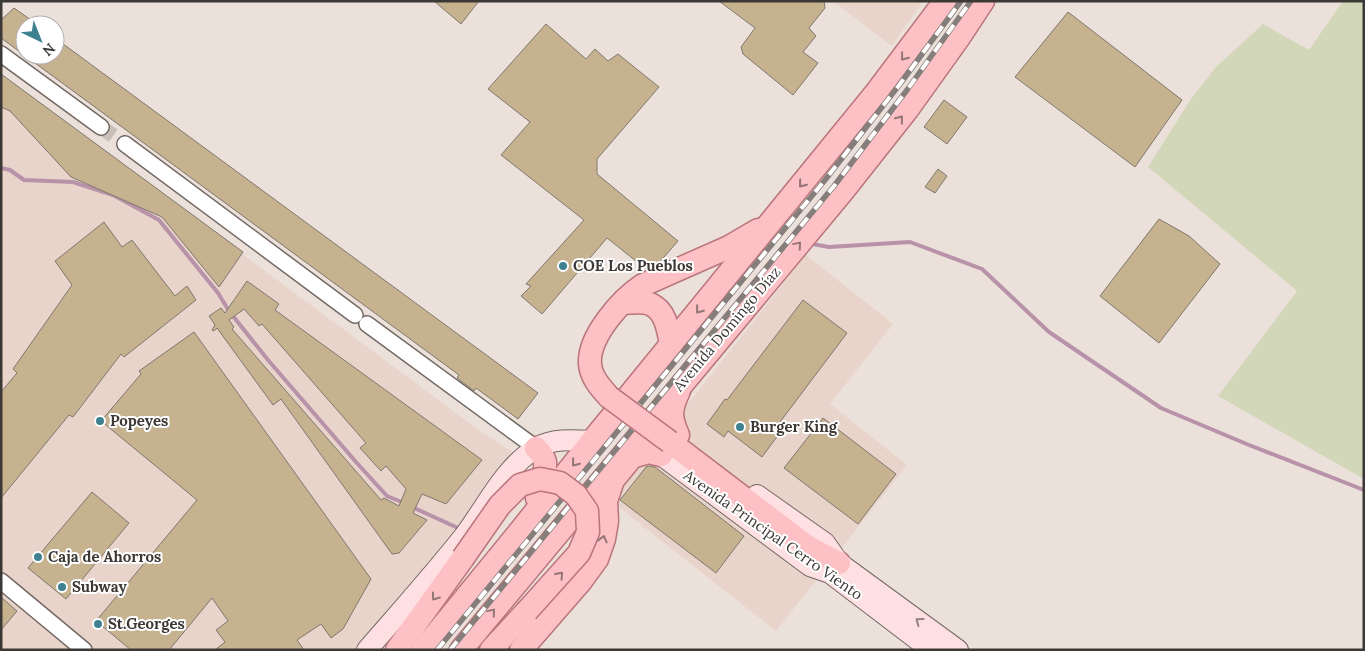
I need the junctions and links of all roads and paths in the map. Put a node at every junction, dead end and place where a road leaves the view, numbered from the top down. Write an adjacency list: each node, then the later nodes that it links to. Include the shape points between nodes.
1 (983, 1): 4 (main road, Avenida Domingo Díaz)
2 (998, 1): 4 (main road)
3 (939, 7): 8 (main road, one-way to 8, via 875,94)
4 (960, 36): 13 (main road, Avenida Domingo Díaz, one-way to 4, via 843,191)
5 (1, 54): 6 (street)
6 (102, 127)
7 (125, 144): 10 (street)
8 (770, 223): 9 (main road, via 729,247 643,285); 12 (main road, one-way to 12)
9 (623, 303): 12 (main road, via 651,304 661,312); 16 (main road, bridge, via 611,315 592,346 590,362 593,374 609,397)
10 (355, 315)
11 (368, 324): 17 (street)
12 (671, 344): 15 (main road)
13 (682, 383): 14 (main road); 26 (main road, Avenida Domingo Díaz, one-way to 13)
14 (672, 406): 16 (main road); 18 (main road)
15 (592, 441): 17 (street, via 550,442); 19 (main road, one-way to 19)
16 (670, 444): 18 (main road); 20 (main road); 20 (street, Avenida Principal Cerro Viento, via 810,566); 20 (street, Avenida Principal Cerro Viento, via 757,495 825,543)
17 (536, 448): 19 (main road, via 545,462 542,486); 23 (street, via 511,471 464,536)
18 (632, 457): 28 (main road, one-way to 18, via 597,559 604,539 606,501 613,480)
19 (521, 530): 25 (main road)
20 (835, 568): 29 (street, Avenida Principal Cerro Viento, via 856,594); 30 (street, Avenida Principal Cerro Viento, one-way to 20)
21 (1, 581): 22 (street)
22 (84, 650)
23 (367, 650)
24 (397, 650): 27 (main road, one-way to 24, bridge, via 579,554 588,532 587,511 576,495 560,483 540,479 520,485 500,505)
25 (422, 650)
26 (461, 650)
27 (491, 650)
28 (521, 650)
29 (931, 650)
30 (958, 650)

